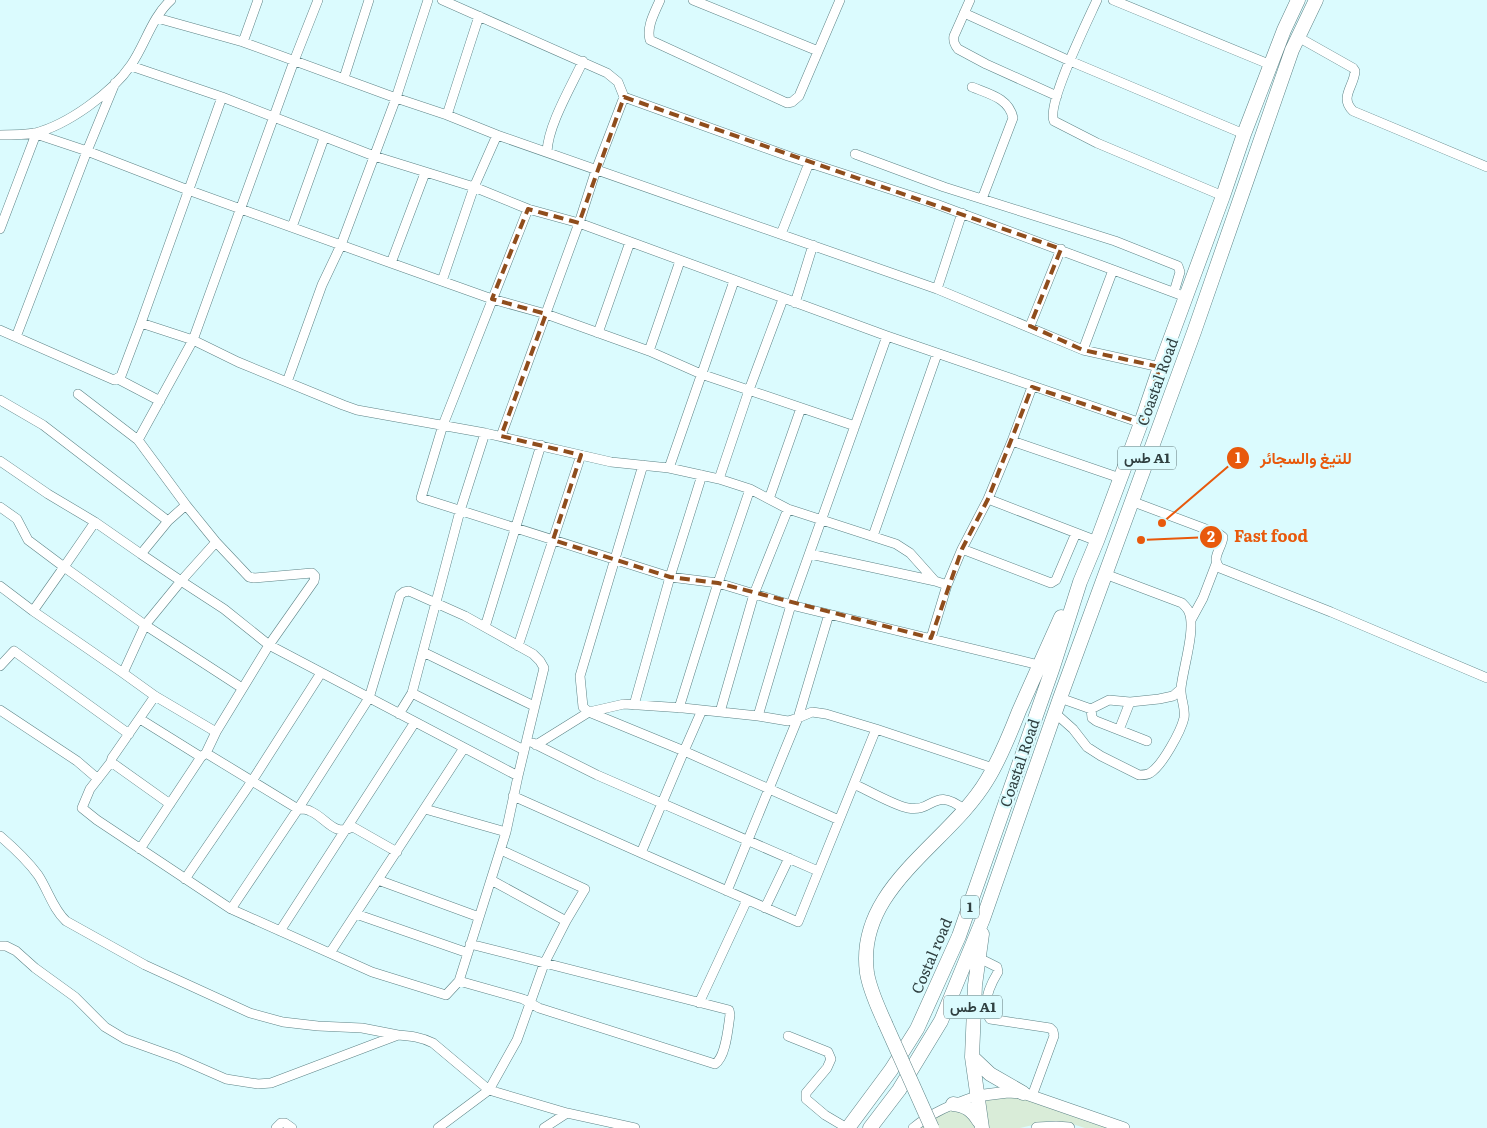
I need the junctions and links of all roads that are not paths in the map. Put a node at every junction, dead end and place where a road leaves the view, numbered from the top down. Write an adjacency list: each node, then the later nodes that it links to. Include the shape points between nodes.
1 (171, 0): 17 (street)
2 (258, 0): 19 (street)
3 (318, 0): 21 (street)
4 (369, 0): 26 (street)
5 (428, 0): 32 (street)
6 (442, 0): 16 (street)
7 (660, 0): 20 (street, via 650,24 650,40 787,103 799,96)
8 (693, 0): 20 (street)
9 (970, 0): 15 (street)
10 (1097, 0): 23 (street)
11 (1113, 0): 24 (street)
12 (1298, 0): 24 (highway, Coastal Road / طس A1)
13 (1316, 0): 18 (highway, Coastal Road / طس A1)
14 (836, 1): 20 (street)
15 (964, 13): 23 (street); 29 (street, via 953,41 958,49)
16 (478, 16): 22 (street); 33 (street)
17 (157, 18): 19 (street); 25 (street)
18 (1298, 37): 45 (street, via 1356,71 1346,98 1353,111); 112 (highway, Coastal Road / طس A1)
19 (243, 42): 21 (street)
20 (818, 51)
21 (294, 61): 26 (street); 34 (street)
22 (583, 62): 31 (street, via 613,77); 41 (street, via 547,141)
23 (1070, 62): 29 (street); 36 (street)
24 (1271, 64): 36 (highway, Coastal Road / طس A1)
25 (130, 66): 27 (street); 30 (street)
26 (344, 78): 32 (street)
27 (115, 83): 35 (street, via 82,110); 40 (street)
28 (972, 87): 51 (street, via 1002,100 1011,109 1013,118)
29 (1057, 96): 50 (street, via 1052,118 1057,124)
30 (222, 97): 34 (street); 49 (street)
31 (624, 97): 44 (street); 46 (street)
32 (396, 98): 33 (street); 43 (street)
33 (447, 115): 38 (street)
34 (273, 118): 39 (street); 52 (street)
35 (35, 133): 37 (street); 40 (street); 57 (street)
36 (1244, 134): 50 (highway, Coastal Road / طس A1)
37 (0, 135)
38 (496, 135): 41 (street); 48 (street)
39 (324, 138): 43 (street); 56 (street)
40 (87, 151): 49 (street); 79 (street)
41 (547, 152): 46 (street)
42 (856, 154): 51 (street)
43 (374, 156): 47 (street); 60 (street)
44 (809, 163): 54 (street); 58 (street)
45 (1487, 166)
46 (596, 170): 55 (street); 58 (street)
47 (425, 173): 48 (street); 64 (street)
48 (474, 188): 53 (street); 66 (street)
49 (188, 190): 52 (street); 74 (street)
50 (1223, 196): 69 (highway, Coastal Road / طس A1)
51 (982, 199): 69 (street, via 1115,241 1178,266)
52 (241, 208): 56 (street); 80 (street)
53 (528, 209): 55 (street); 70 (street)
54 (962, 213): 62 (street); 68 (street)
55 (579, 223): 59 (street); 73 (street)
56 (292, 227): 60 (street)
57 (0, 229)
58 (781, 234): 61 (street)
59 (630, 242): 63 (street); 77 (street)
60 (342, 245): 64 (street); 87 (street, via 322,285)
61 (812, 245): 68 (street); 72 (street)
62 (1061, 249): 65 (street); 75 (street)
63 (680, 261): 67 (street); 82 (street)
64 (391, 263): 66 (street)
65 (1113, 270): 69 (street); 81 (street)
66 (442, 281): 70 (street)
67 (734, 281): 71 (street); 85 (street)
68 (937, 289): 75 (street)
69 (1180, 295): 84 (highway, Coastal Road / طس A1)
70 (492, 299): 73 (street); 95 (street)
71 (783, 299): 72 (street); 89 (street)
72 (795, 303): 78 (street)
73 (546, 314): 77 (street); 98 (street)
74 (141, 323): 80 (street); 86 (street)
75 (1030, 326): 81 (street)
76 (0, 331): 79 (street)
77 (598, 333): 82 (street)
78 (887, 336): 83 (street); 96 (street)
79 (16, 337): 86 (street)
80 (193, 340): 87 (street); 92 (street)
81 (1084, 350): 84 (street)
82 (649, 351): 85 (street)
83 (937, 354): 88 (street); 122 (street)
84 (1160, 367): 94 (highway, Coastal Road / طس A1)
85 (700, 374): 89 (street); 105 (street)
86 (118, 379): 92 (street)
87 (287, 382): 95 (street, via 357,410)
88 (1032, 387): 94 (street); 100 (street)
89 (749, 390): 93 (street); 107 (street)
90 (78, 394): 99 (street)
91 (0, 400): 118 (street, via 43,425)
92 (160, 401): 99 (street)
93 (801, 408): 96 (street); 111 (street)
94 (1141, 423): 108 (highway, Coastal Road / طس A1)
95 (443, 425): 97 (street); 116 (street, via 421,498)
96 (855, 426): 117 (street)
97 (485, 433): 98 (street); 116 (street)
98 (501, 436): 101 (street)
99 (138, 440): 113 (street)
100 (1012, 441): 108 (street); 110 (street)
101 (541, 446): 102 (street); 120 (street)
102 (581, 455): 104 (street); 123 (street)
103 (0, 461): 119 (street)
104 (643, 465): 105 (street); 129 (street)
105 (669, 468): 106 (street)
106 (702, 475): 107 (street); 133 (street)
107 (719, 478): 109 (street)
108 (1120, 478): 124 (highway, Coastal Road / طس A1)
109 (750, 489): 111 (street); 136 (street)
110 (988, 498): 121 (street); 126 (street)
111 (769, 499): 115 (street)
112 (1131, 501): 130 (street, via 1219,534 1223,541); 132 (highway, Coastal Road / طس A1)
113 (186, 505): 118 (street); 125 (street)
114 (0, 507): 131 (street, via 17,519 28,540)
115 (788, 509): 117 (street); 139 (street)
116 (460, 511): 120 (street); 140 (street)
117 (822, 519): 122 (street); 128 (street)
118 (168, 521): 127 (street)
119 (95, 522): 127 (street); 131 (street)
120 (515, 529): 123 (street); 146 (street)
121 (1076, 533): 124 (street); 126 (street, via 1056,580 1051,583)
122 (873, 536): 134 (street, via 910,553)
123 (553, 540): 129 (street); 149 (street)
124 (1097, 541): 153 (highway, Coastal Road / طس A1, via 1061,616)
125 (216, 542): 135 (street); 148 (street, via 249,577 312,573 315,576)
126 (962, 549): 137 (street)
127 (141, 554): 135 (street)
128 (810, 554): 134 (street); 141 (street)
129 (616, 560): 133 (street); 170 (street, via 580,676 583,707)
130 (1216, 564): 144 (street); 156 (street)
131 (64, 567): 142 (street); 145 (street)
132 (1105, 574): 144 (street, via 1182,604 1189,611); 162 (highway, Coastal Road / طس A1)
133 (670, 577): 136 (street); 164 (street)
134 (935, 580): 137 (street)
135 (181, 582): 145 (street); 148 (street, via 224,609)
136 (718, 583): 139 (street); 166 (street)
137 (947, 585): 147 (street)
138 (0, 586): 142 (street)
139 (754, 594): 141 (street); 171 (street)
140 (435, 602): 146 (street); 150 (street); 161 (street, via 409,591 400,595)
141 (791, 605): 143 (street); 174 (street)
142 (33, 611): 154 (street)
143 (829, 614): 147 (street); 175 (street)
144 (1191, 620): 158 (street)
145 (145, 625): 154 (street); 157 (street)
146 (485, 627): 149 (street)
147 (931, 638): 153 (street)
148 (269, 645): 155 (street); 157 (street)
149 (518, 646): 165 (street, via 543,664)
150 (423, 652): 159 (street); 165 (street)
151 (4, 655): 152 (street); 181 (street, via 14,651)
152 (0, 666)
153 (1046, 666): 190 (highway); 247 (highway, Costal road / 1, via 966,919 940,982 918,1029)
154 (123, 673): 160 (street)
155 (321, 673): 161 (street); 193 (street)
156 (1487, 678)
157 (242, 688): 180 (street)
158 (1181, 689): 163 (street, via 1173,696); 172 (street, via 1183,720 1158,766 1144,775 1092,750)
159 (412, 693): 173 (street); 186 (street)
160 (155, 696): 176 (street); 180 (street)
161 (369, 698): 173 (street); 199 (street)
162 (1060, 698): 167 (street); 172 (highway, Coastal Road / طس A1)
163 (1130, 702): 167 (street, via 1109,700); 179 (street)
164 (634, 705): 166 (street); 170 (street, via 624,704)
165 (534, 706): 182 (street)
166 (679, 708): 169 (street)
167 (1091, 709): 179 (street, via 1092,718)
168 (0, 710): 192 (street, via 77,761)
169 (702, 710): 171 (street); 187 (street)
170 (589, 712): 184 (street); 187 (street)
171 (720, 712): 174 (street)
172 (1055, 713): 222 (highway, Coastal Road / طس A1)
173 (399, 714): 177 (street)
174 (758, 716): 175 (street, via 788,721)
175 (798, 718): 178 (street, via 812,712); 195 (street)
176 (140, 719): 181 (street); 188 (street)
177 (415, 722): 185 (street); 203 (street)
178 (876, 729): 190 (street); 194 (street)
179 (1119, 730): 183 (street)
180 (216, 732): 188 (street)
181 (129, 734): 189 (street)
182 (526, 740): 184 (street); 186 (street)
183 (1147, 741)
184 (536, 744): 197 (street)
185 (464, 748): 191 (street); 200 (street)
186 (524, 750): 191 (street)
187 (684, 751): 195 (street); 197 (street)
188 (203, 755): 193 (street); 198 (street)
189 (111, 762): 192 (street); 198 (street)
190 (993, 768): 201 (highway)
191 (518, 776): 196 (street)
192 (98, 779): 207 (street, via 90,788 82,808)
193 (252, 781): 199 (street); 213 (street)
194 (854, 784): 201 (street, via 906,808 917,809 942,798 954,801); 202 (street)
195 (769, 789): 202 (street); 206 (street)
196 (513, 796): 204 (street); 210 (street)
197 (661, 803): 206 (street); 210 (street)
198 (170, 804): 207 (street)
199 (298, 809): 203 (street, via 310,810 337,830); 219 (street)
200 (425, 809): 204 (street); 209 (street)
201 (965, 810): 250 (highway, bridge, via 904,872 880,906 867,948 867,973 874,999)
202 (839, 820): 212 (street)
203 (345, 831): 209 (street, via 353,827); 224 (street)
204 (506, 832): 208 (street)
205 (0, 836): 233 (street, via 39,876 66,922 145,965 250,1014 284,1022 362,1028)
206 (748, 841): 211 (street); 216 (street)
207 (140, 849): 213 (street)
208 (500, 850): 215 (street); 223 (street, via 585,889)
209 (397, 852): 214 (street)
210 (641, 853): 216 (street)
211 (789, 858): 212 (street); 218 (street)
212 (818, 871): 218 (street, via 798,922)
213 (185, 879): 219 (street)
214 (378, 880): 220 (street); 221 (street)
215 (491, 880): 221 (street); 223 (street)
216 (727, 891): 217 (street)
217 (747, 900): 218 (street); 232 (street)
218 (765, 908)
219 (230, 909): 224 (street)
220 (356, 914): 226 (street); 227 (street)
221 (479, 917): 226 (street)
222 (983, 919): 228 (highway, Coastal Road / طس A1); 248 (highway, Coastal Road / 1, via 941,1021 899,1090)
223 (566, 921): 229 (street)
224 (280, 931): 227 (street)
225 (0, 946): 233 (street, via 16,951 117,1035 234,1081 272,1084)
226 (469, 948): 229 (street); 230 (street)
227 (330, 953): 230 (street, via 372,972 446,995)
228 (979, 958): 235 (highway, Coastal Road / طس A1, via 972,1019); 237 (street, via 997,967 998,972 986,1000 990,1019 1053,1031 1054,1036)
229 (544, 964): 231 (street); 232 (street)
230 (459, 980): 231 (street)
231 (531, 1003): 232 (street, via 715,1064 723,1054 729,1010); 236 (street, via 517,1040)
232 (699, 1003)
233 (398, 1035): 236 (street, via 424,1038 433,1043)
234 (788, 1036): 247 (street, via 828,1052 831,1059 827,1068 806,1093 806,1099)
235 (972, 1057): 237 (highway, via 990,1074); 238 (highway, Coastal Road / طس A1)
236 (488, 1090): 240 (street); 244 (street)
237 (1027, 1094): 238 (main road, via 1008,1092); 253 (main road)
238 (976, 1096): 239 (street); 241 (highway, Coastal Road / طس A1)
239 (953, 1104): 241 (highway, via 967,1107); 249 (street)
240 (567, 1113): 245 (street); 246 (street)
241 (981, 1126)
242 (276, 1128): 243 (street, via 285,1123)
243 (292, 1128)
244 (438, 1128)
245 (544, 1128)
246 (635, 1128)
247 (847, 1128)
248 (870, 1128)
249 (913, 1128)
250 (932, 1128)
251 (1045, 1128): 252 (main road)
252 (1068, 1128)
253 (1124, 1128)

